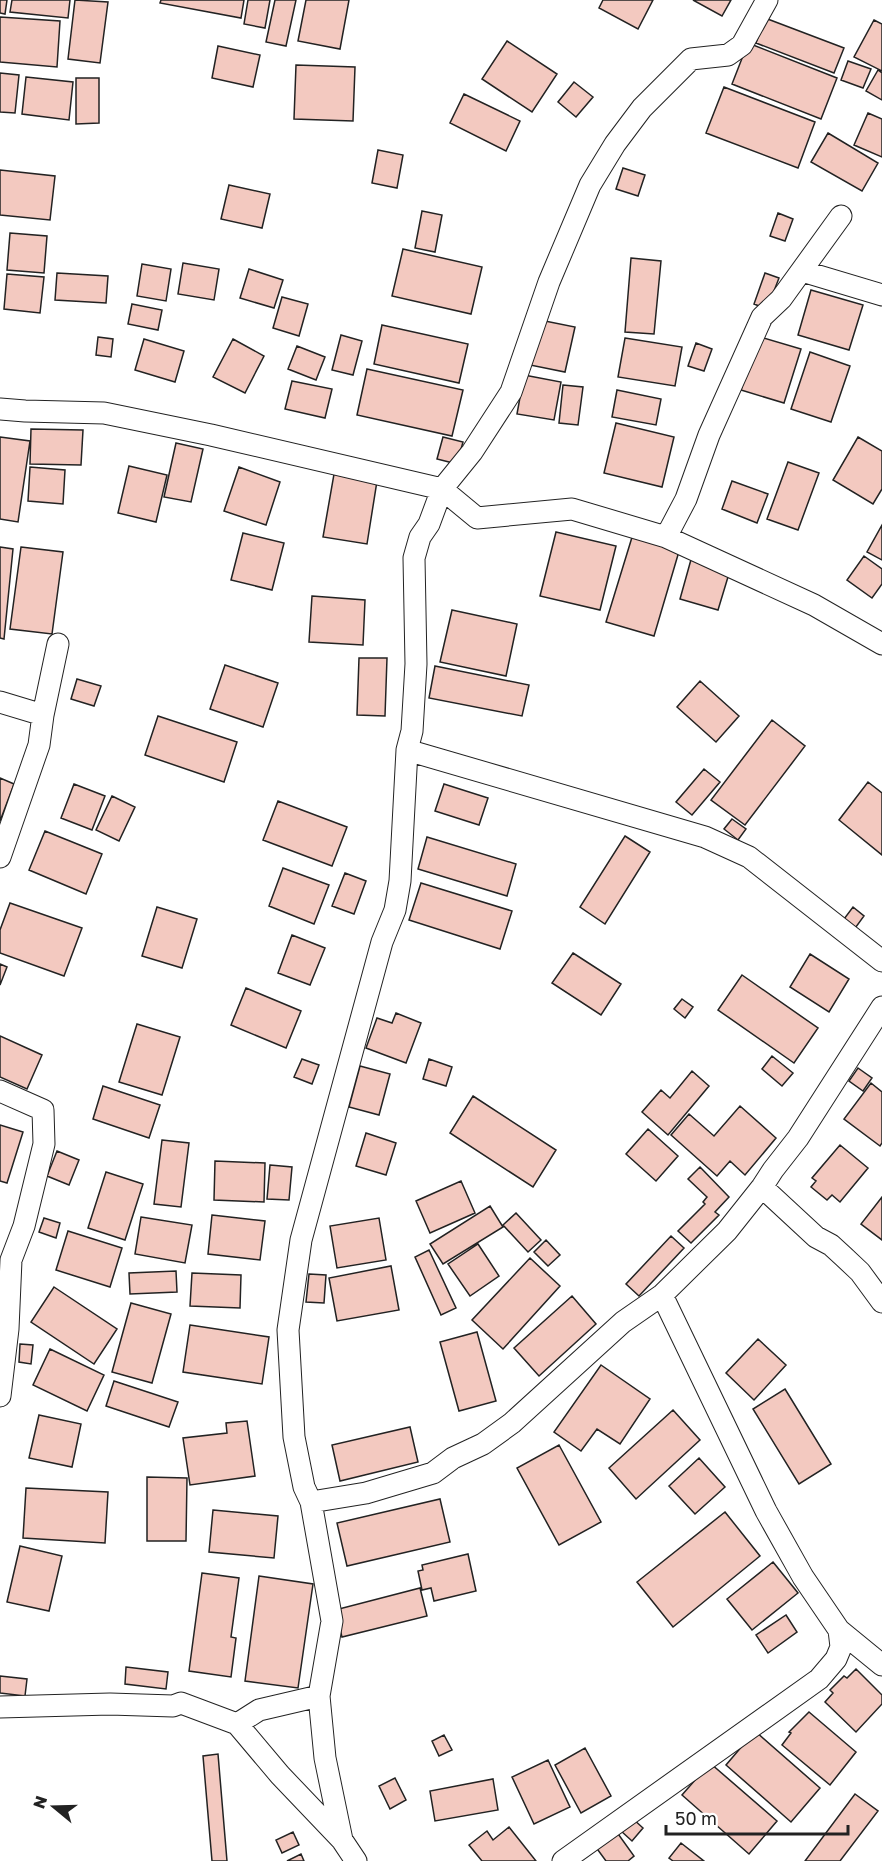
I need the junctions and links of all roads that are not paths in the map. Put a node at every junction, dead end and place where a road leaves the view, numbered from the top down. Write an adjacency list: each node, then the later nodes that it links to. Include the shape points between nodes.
1 (767, 0): 6 (street, via 742,45 728,54 691,59 642,108 615,144 590,185 562,250 511,392)
2 (842, 216): 3 (street)
3 (802, 271): 4 (street); 7 (street, via 762,317 709,435 686,499)
4 (882, 295)
5 (0, 409): 6 (street, via 104,413)
6 (442, 489): 7 (street, via 477,519 572,509); 12 (street, via 414,558 416,664)
7 (666, 537): 9 (street, via 814,605)
8 (58, 644): 11 (street)
9 (882, 644)
10 (0, 702): 11 (street)
11 (43, 715): 13 (street, via 39,746)
12 (407, 750): 14 (street, via 705,837 749,857); 22 (street, via 395,910 382,942 301,1240 288,1330 294,1437)
13 (0, 857)
14 (882, 961)
15 (882, 1007): 17 (street)
16 (0, 1091): 18 (street, via 43,1110 44,1144 24,1226)
17 (762, 1187): 19 (street, via 728,1231); 20 (street, via 860,1272)
18 (6, 1261): 21 (street, via 8,1329)
19 (662, 1295): 22 (street, via 623,1322 519,1417 483,1444 433,1473 366,1493); 23 (street, via 766,1511)
20 (882, 1302)
21 (0, 1396)
22 (311, 1502): 25 (street, via 332,1621)
23 (839, 1630): 24 (street); 30 (street, via 841,1647 837,1659 819,1679)
24 (882, 1665)
25 (319, 1696): 27 (street, via 259,1710); 28 (street, via 325,1758)
26 (0, 1707): 27 (street, via 181,1703)
27 (237, 1724): 28 (street)
28 (342, 1840): 29 (street)
29 (356, 1861)
30 (563, 1861)

